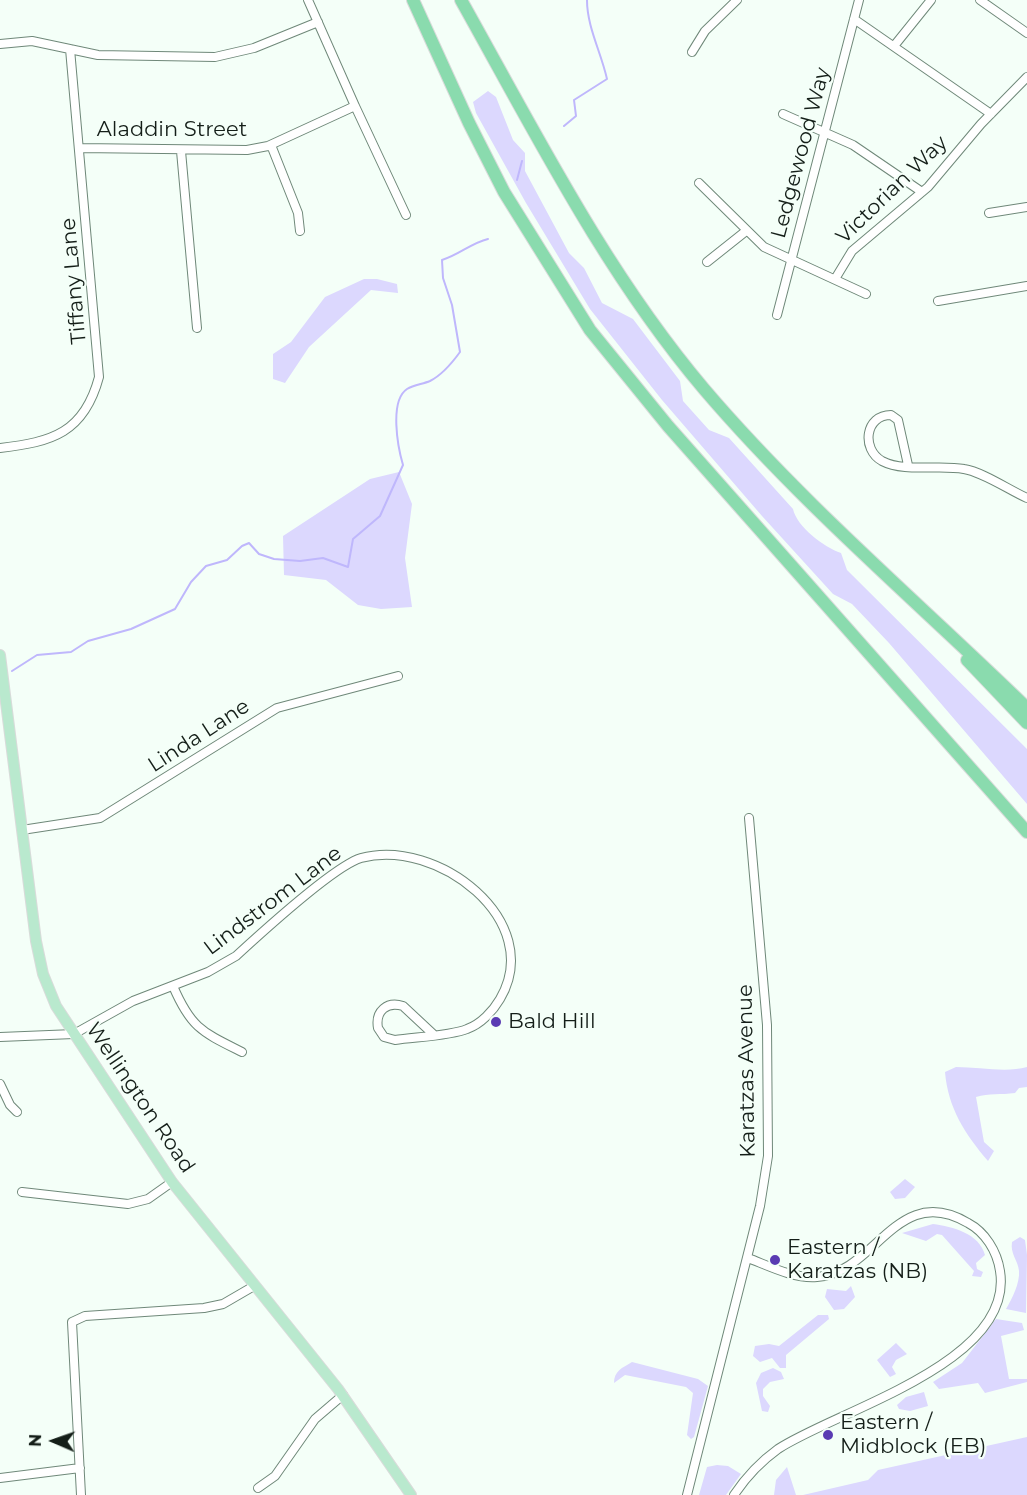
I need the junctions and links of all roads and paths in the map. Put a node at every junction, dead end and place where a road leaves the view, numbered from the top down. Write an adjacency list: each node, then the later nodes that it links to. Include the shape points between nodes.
1 (308, 0): 9 (street)
2 (413, 0): 48 (highway, via 504,192 590,330 668,426)
3 (461, 0): 41 (highway, via 580,210 658,327 704,388 766,456)
4 (737, 0): 14 (street, via 705,31)
5 (859, 0): 8 (street, Ledgewood Way)
6 (931, 0): 12 (street)
7 (980, 0): 10 (street)
8 (854, 19): 12 (street); 19 (street, Ledgewood Way)
9 (318, 22): 13 (street, via 223,57 115,56); 16 (street)
10 (1027, 33)
11 (0, 44): 13 (street, via 45,42)
12 (894, 46): 18 (street)
13 (70, 49): 21 (street, Tiffany Lane)
14 (692, 52)
15 (1027, 77): 18 (street, Victorian Way)
16 (355, 106): 20 (street, Aladdin Street); 27 (street)
17 (783, 114): 19 (street)
18 (991, 114): 24 (street, Victorian Way)
19 (824, 133): 24 (street, via 875,159); 30 (street, Ledgewood Way)
20 (271, 145): 22 (street, Aladdin Street, via 230,152); 28 (street, via 298,213)
21 (79, 148): 22 (street, Aladdin Street); 38 (street, Tiffany Lane, via 99,359 97,385 87,408 64,432 41,442)
22 (181, 151): 37 (street)
23 (699, 183): 29 (street)
24 (922, 192): 32 (street, Victorian Way, via 852,251)
25 (1027, 207): 26 (street)
26 (989, 213)
27 (406, 215)
28 (300, 231)
29 (746, 231): 30 (street, via 764,247); 31 (street)
30 (791, 261): 32 (street); 36 (street, Ledgewood Way)
31 (707, 262)
32 (835, 279): 34 (street)
33 (1027, 286): 35 (street)
34 (866, 294)
35 (938, 301)
36 (777, 315)
37 (197, 328)
38 (0, 448)
39 (908, 465): 39 (street, via 891,464 877,457 868,434 876,418 891,416 898,420); 40 (street, via 965,469)
40 (1027, 498)
41 (899, 587): 44 (highway); 45 (highway)
42 (0, 655): 47 (main road, Wellington Road)
43 (398, 676): 47 (street, Linda Lane, via 277,708 100,818)
44 (1027, 708)
45 (1027, 723)
46 (749, 818): 58 (street, Karatzas Avenue, via 764,970 769,1137 765,1182)
47 (22, 830): 50 (main road, Wellington Road, via 43,974)
48 (1027, 832)
49 (173, 986): 50 (street, Lindstrom Lane, via 133,1001); 51 (street, Lindstrom Lane, via 216,969 236,956 351,862 408,855 437,865 475,888 496,915 508,947 508,980 492,1011 467,1029); 53 (street, via 183,1009 198,1028)
50 (74, 1034): 52 (street); 56 (main road, Wellington Road)
51 (433, 1034): 51 (street, Lindstrom Lane, via 403,1006 391,1004 377,1017 378,1028 390,1039)
52 (0, 1037)
53 (242, 1052)
54 (0, 1084): 55 (street)
55 (17, 1113)
56 (172, 1182): 57 (street, via 148,1199 128,1204); 59 (main road, Wellington Road)
57 (22, 1192)
58 (748, 1258): 66 (street, Karatzas Avenue); 67 (street, via 796,1275 826,1276 856,1261 899,1222 938,1213 962,1219 982,1233 997,1260 1001,1286 984,1324 944,1362 896,1392 778,1449 754,1468)
59 (254, 1286): 60 (main road, Wellington Road); 61 (street, via 223,1304 204,1308 76,1318 72,1322)
60 (343, 1395): 63 (street, via 315,1419 278,1472); 64 (main road, Wellington Road)
61 (80, 1468): 62 (street); 65 (street)
62 (0, 1478)
63 (258, 1488)
64 (410, 1494)
65 (81, 1495)
66 (687, 1495)
67 (734, 1495)

